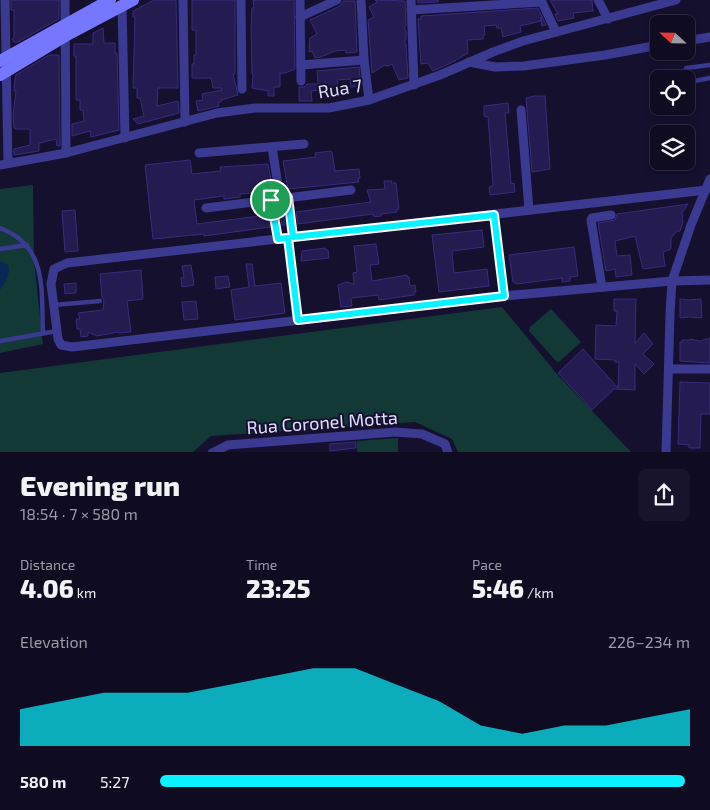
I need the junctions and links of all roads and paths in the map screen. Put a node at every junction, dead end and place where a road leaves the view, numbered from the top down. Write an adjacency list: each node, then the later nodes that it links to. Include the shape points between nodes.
1 (5, 0): 27 (street)
2 (64, 0): 18 (street)
3 (110, 0): 18 (street)
4 (183, 0): 36 (street)
5 (241, 0): 33 (street)
6 (300, 0): 16 (street)
7 (337, 0): 16 (street)
8 (361, 0): 23 (street)
9 (411, 0): 15 (street)
10 (598, 0): 17 (street)
11 (676, 0): 13 (street, Rua 7)
12 (541, 1): 15 (street); 19 (street)
13 (658, 2): 17 (street, Rua 7)
14 (128, 3): 18 (street); 37 (street)
15 (411, 10): 32 (street)
16 (300, 17): 25 (street)
17 (608, 19): 19 (street, Rua 7)
18 (65, 31): 27 (street); 40 (street)
19 (556, 32): 24 (street, Rua 7)
20 (710, 37): 21 (street)
21 (695, 40)
22 (650, 47): 24 (street, via 524,66 495,68)
23 (364, 60): 25 (street); 34 (street)
24 (469, 62): 32 (street, Rua 7)
25 (301, 65): 30 (street)
26 (710, 65): 28 (lane)
27 (2, 66): 42 (street)
28 (686, 68)
29 (710, 78): 31 (lane)
30 (301, 81)
31 (695, 81)
32 (414, 85): 34 (street, Rua 7)
33 (242, 89)
34 (369, 100): 36 (street, Rua 7, via 329,108 236,110)
35 (521, 110): 47 (street)
36 (185, 122): 37 (street, Rua 7)
37 (125, 138): 40 (street, Rua 7)
38 (304, 144): 39 (street)
39 (272, 147): 41 (street); 45 (street)
40 (66, 153): 42 (street, Rua 7)
41 (200, 154)
42 (4, 164)
43 (708, 186): 47 (street); 55 (street)
44 (351, 190): 45 (street)
45 (280, 198): 46 (street); 51 (street); 51 (street)
46 (206, 208)
47 (528, 210): 48 (street)
48 (494, 215): 51 (street); 57 (street)
49 (611, 215): 56 (street, via 591,220)
50 (0, 228): 52 (lane)
51 (286, 238): 59 (street, via 67,263 54,269 51,284); 60 (street)
52 (27, 245): 53 (lane); 62 (lane, via 34,255 40,278)
53 (0, 249)
54 (710, 280): 55 (street)
55 (672, 281): 56 (street); 64 (street)
56 (602, 287): 57 (street)
57 (504, 296): 60 (street)
58 (100, 301): 59 (lane)
59 (54, 305): 61 (street)
60 (298, 320): 61 (street, via 72,347 61,345)
61 (57, 331): 62 (lane)
62 (43, 333): 63 (lane)
63 (0, 341)
64 (669, 369): 65 (street); 69 (street)
65 (710, 369)
66 (446, 448): 67 (street, Rua Coronel Motta, via 422,434 396,432)
67 (228, 449): 68 (street, Rua Coronel Motta)
68 (212, 452)
69 (666, 452)

